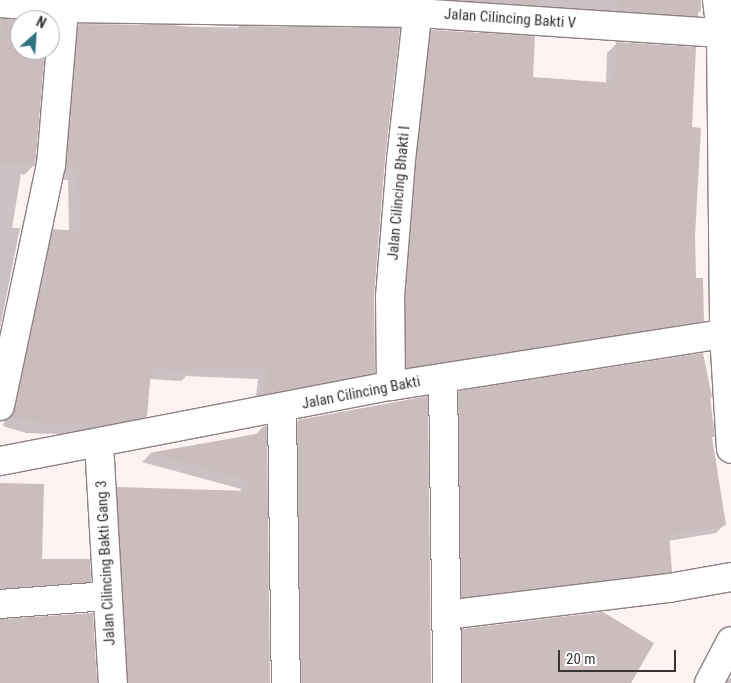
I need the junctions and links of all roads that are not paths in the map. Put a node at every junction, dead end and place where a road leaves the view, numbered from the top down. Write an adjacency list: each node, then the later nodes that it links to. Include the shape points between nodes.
1 (717, 0): 5 (street)
2 (0, 2): 3 (street, Jalan Cilincing Bakti V)
3 (65, 4): 4 (street, Jalan Cilincing Bakti V); 9 (street, via 51,165)
4 (418, 6): 5 (street, Jalan Cilincing Bakti V); 8 (street, Jalan Cilincing Bhakti I, via 390,297)
5 (721, 33): 6 (street)
6 (724, 334): 7 (street, Jalan Cilincing Bakti); 12 (street)
7 (443, 378): 8 (street, Jalan Cilincing Bakti); 17 (street)
8 (391, 386): 10 (street, Jalan Cilincing Bakti)
9 (0, 406)
10 (282, 408): 11 (street, Jalan Cilincing Bakti); 20 (street)
11 (99, 443): 13 (street, Jalan Cilincing Bakti); 15 (street, Jalan Cilincing Bakti Gang 3)
12 (731, 449)
13 (0, 461)
14 (731, 577): 17 (street, via 669,588)
15 (107, 596): 16 (street); 19 (street, Jalan Cilincing Bakti Gang 3)
16 (0, 604)
17 (446, 615): 21 (street)
18 (731, 641): 22 (street)
19 (113, 683)
20 (286, 683)
21 (447, 683)
22 (709, 683)

